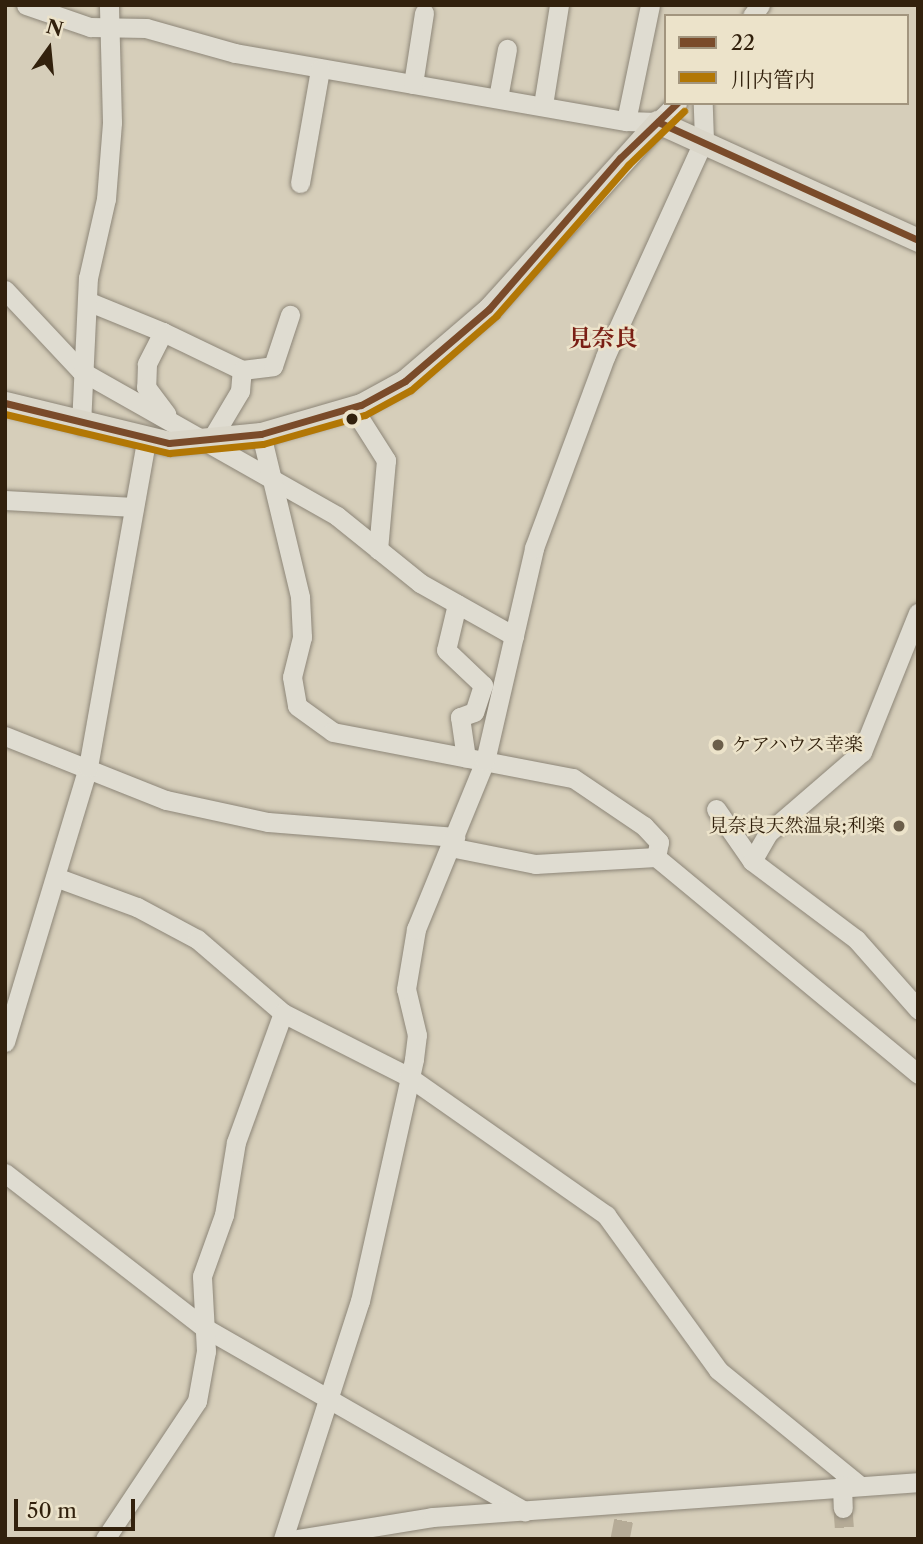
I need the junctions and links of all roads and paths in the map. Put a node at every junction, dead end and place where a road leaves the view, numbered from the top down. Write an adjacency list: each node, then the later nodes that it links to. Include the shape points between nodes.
1 (26, 5): 6 (street, via 90,27)
2 (109, 5): 6 (street)
3 (559, 5): 11 (street)
4 (650, 5): 14 (street)
5 (424, 13): 9 (street)
6 (112, 27): 8 (street, via 146,28); 20 (street, via 115,76 106,199)
7 (506, 49): 10 (street)
8 (320, 69): 9 (street); 17 (street)
9 (414, 84): 10 (street)
10 (498, 98): 11 (street)
11 (543, 105): 14 (street)
12 (675, 105): 15 (street)
13 (703, 105): 16 (street)
14 (626, 121): 15 (street)
15 (658, 122): 16 (main road); 26 (main road, via 489,309 405,381)
16 (704, 140): 18 (main road); 38 (street, via 605,358 534,548)
17 (300, 183)
18 (918, 240)
19 (5, 290): 24 (street)
20 (87, 301): 22 (street); 24 (street)
21 (290, 315): 23 (street, via 273,366)
22 (163, 332): 23 (street); 27 (street, via 148,363 146,387)
23 (242, 370): 31 (street, via 240,390)
24 (81, 371): 27 (street); 28 (street)
25 (5, 403): 28 (main road)
26 (353, 408): 29 (main road); 35 (street, via 386,460)
27 (170, 419): 31 (street)
28 (81, 425): 30 (main road)
29 (261, 434): 31 (main road); 32 (street)
30 (146, 440): 31 (main road); 34 (street)
31 (209, 443): 32 (street)
32 (275, 486): 35 (street, via 337,516); 40 (street, via 300,597 302,637 292,677 297,706 333,732)
33 (5, 500): 34 (street)
34 (134, 507): 41 (street)
35 (378, 550): 36 (street)
36 (457, 604): 38 (street); 40 (street, via 446,650 483,685 474,712 460,717)
37 (918, 613): 45 (street, via 862,752 768,833)
38 (514, 636): 40 (street)
39 (5, 736): 41 (street)
40 (476, 760): 43 (street); 44 (street, via 593,786 659,842)
41 (88, 767): 43 (street, via 154,796 268,822); 46 (street)
42 (716, 809): 45 (street)
43 (452, 842): 44 (street, via 535,864); 51 (street, via 409,962 406,989 417,1035)
44 (656, 857): 50 (street)
45 (752, 861): 47 (street, via 856,939)
46 (58, 878): 48 (street, via 137,907 197,939); 49 (street)
47 (918, 1009)
48 (283, 1013): 51 (street); 53 (street, via 236,1142 224,1215 202,1276)
49 (5, 1042)
50 (918, 1073)
51 (409, 1077): 54 (street, via 360,1301); 56 (street, via 606,1215 718,1370)
52 (5, 1173): 53 (street)
53 (205, 1328): 54 (street); 59 (street, via 204,1376 193,1411)
54 (330, 1401): 58 (street); 60 (street)
55 (918, 1482): 56 (street)
56 (850, 1485): 57 (street); 58 (street, via 628,1511)
57 (843, 1508)
58 (526, 1512): 61 (street, via 432,1517)
59 (105, 1539)
60 (283, 1539)
61 (298, 1539)

